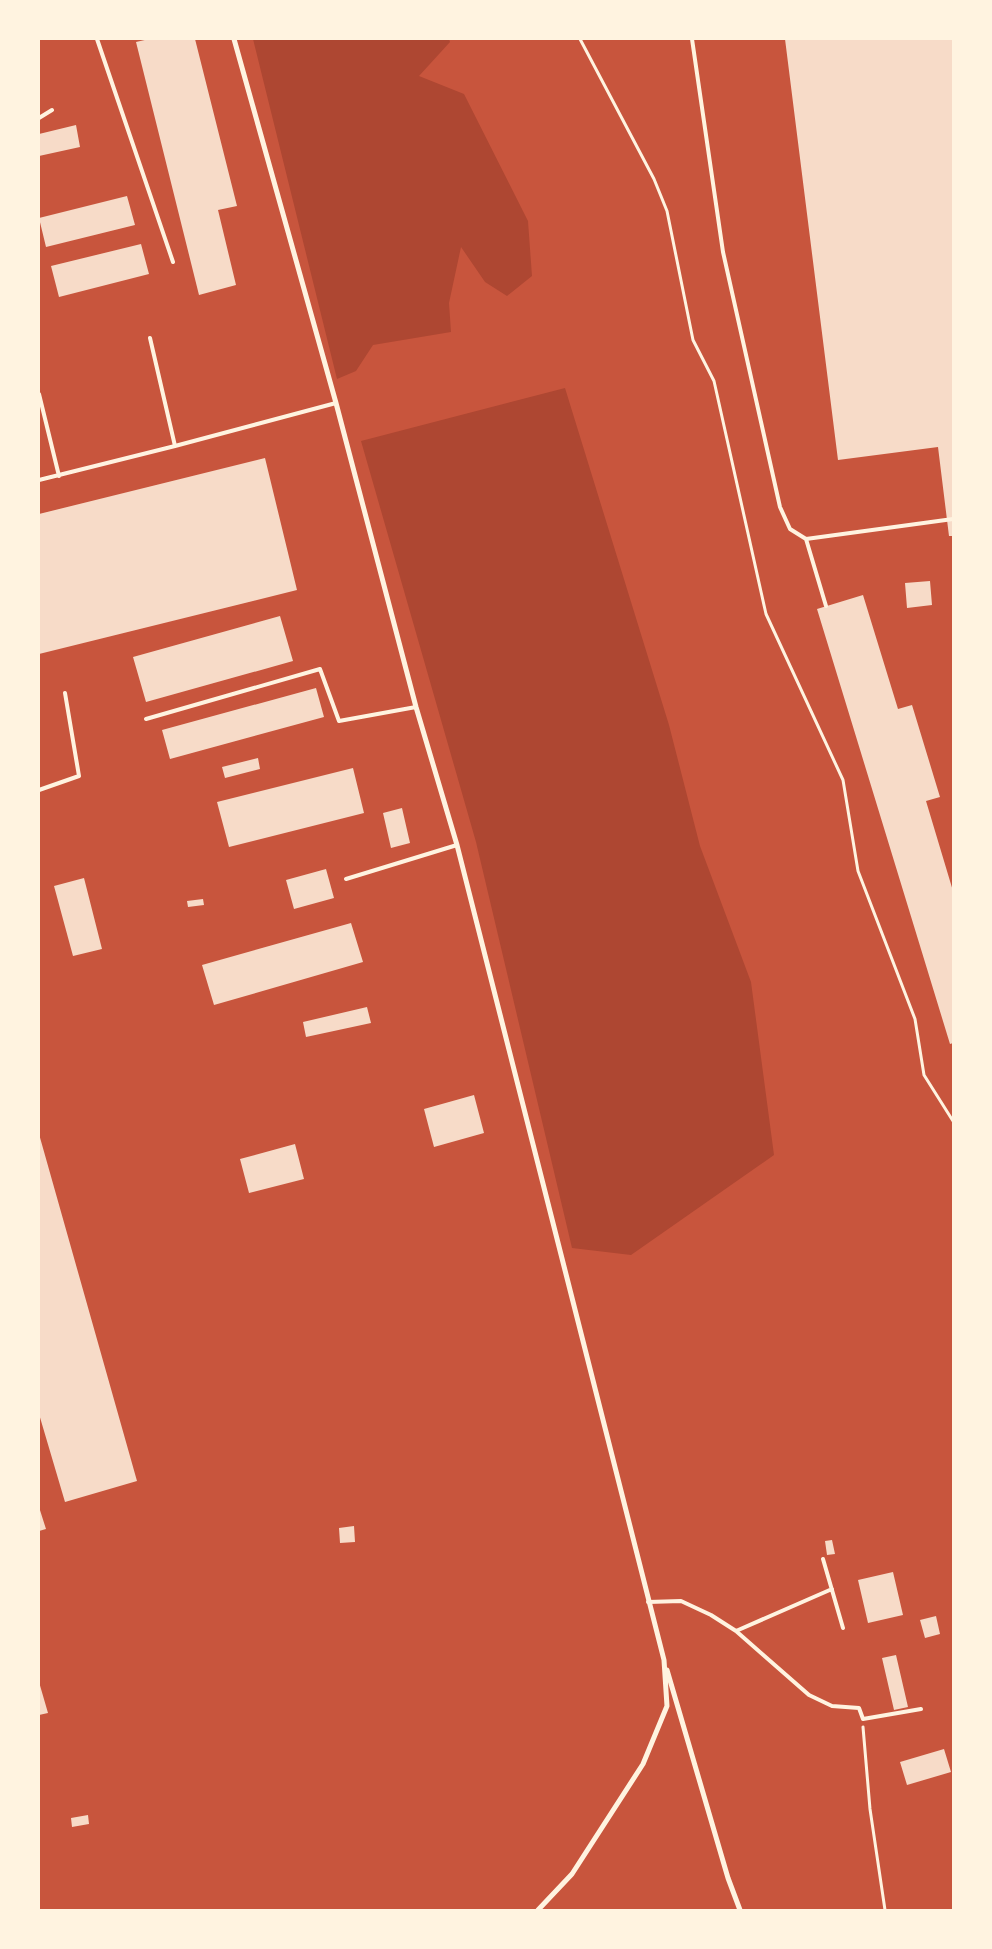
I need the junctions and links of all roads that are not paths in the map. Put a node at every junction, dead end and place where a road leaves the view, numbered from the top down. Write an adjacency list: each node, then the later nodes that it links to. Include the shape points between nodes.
1 (97, 39): 6 (lane)
2 (234, 39): 9 (street)
3 (692, 39): 14 (lane, via 723,252 780,507 790,529)
4 (52, 110): 5 (lane)
5 (39, 118)
6 (173, 262)
7 (150, 338): 10 (lane)
8 (39, 394): 11 (lane)
9 (336, 403): 10 (lane); 17 (street)
10 (175, 446): 11 (lane)
11 (59, 476): 12 (lane)
12 (39, 480)
13 (953, 519): 14 (lane)
14 (806, 539): 15 (lane)
15 (826, 606)
16 (65, 693): 19 (lane, via 78,776)
17 (416, 708): 18 (lane, via 339,722 320,669); 20 (street)
18 (146, 719)
19 (39, 790)
20 (456, 846): 21 (lane); 24 (street)
21 (346, 879)
22 (823, 1559): 23 (lane)
23 (832, 1589): 25 (lane); 26 (lane)
24 (648, 1602): 26 (lane, via 681,1601 712,1615); 27 (street)
25 (843, 1628)
26 (736, 1631): 28 (lane, via 809,1695 832,1706 859,1708 863,1719)
27 (664, 1660): 29 (street, via 667,1706 643,1764 572,1874); 30 (street)
28 (921, 1710)
29 (538, 1910)
30 (740, 1910)

